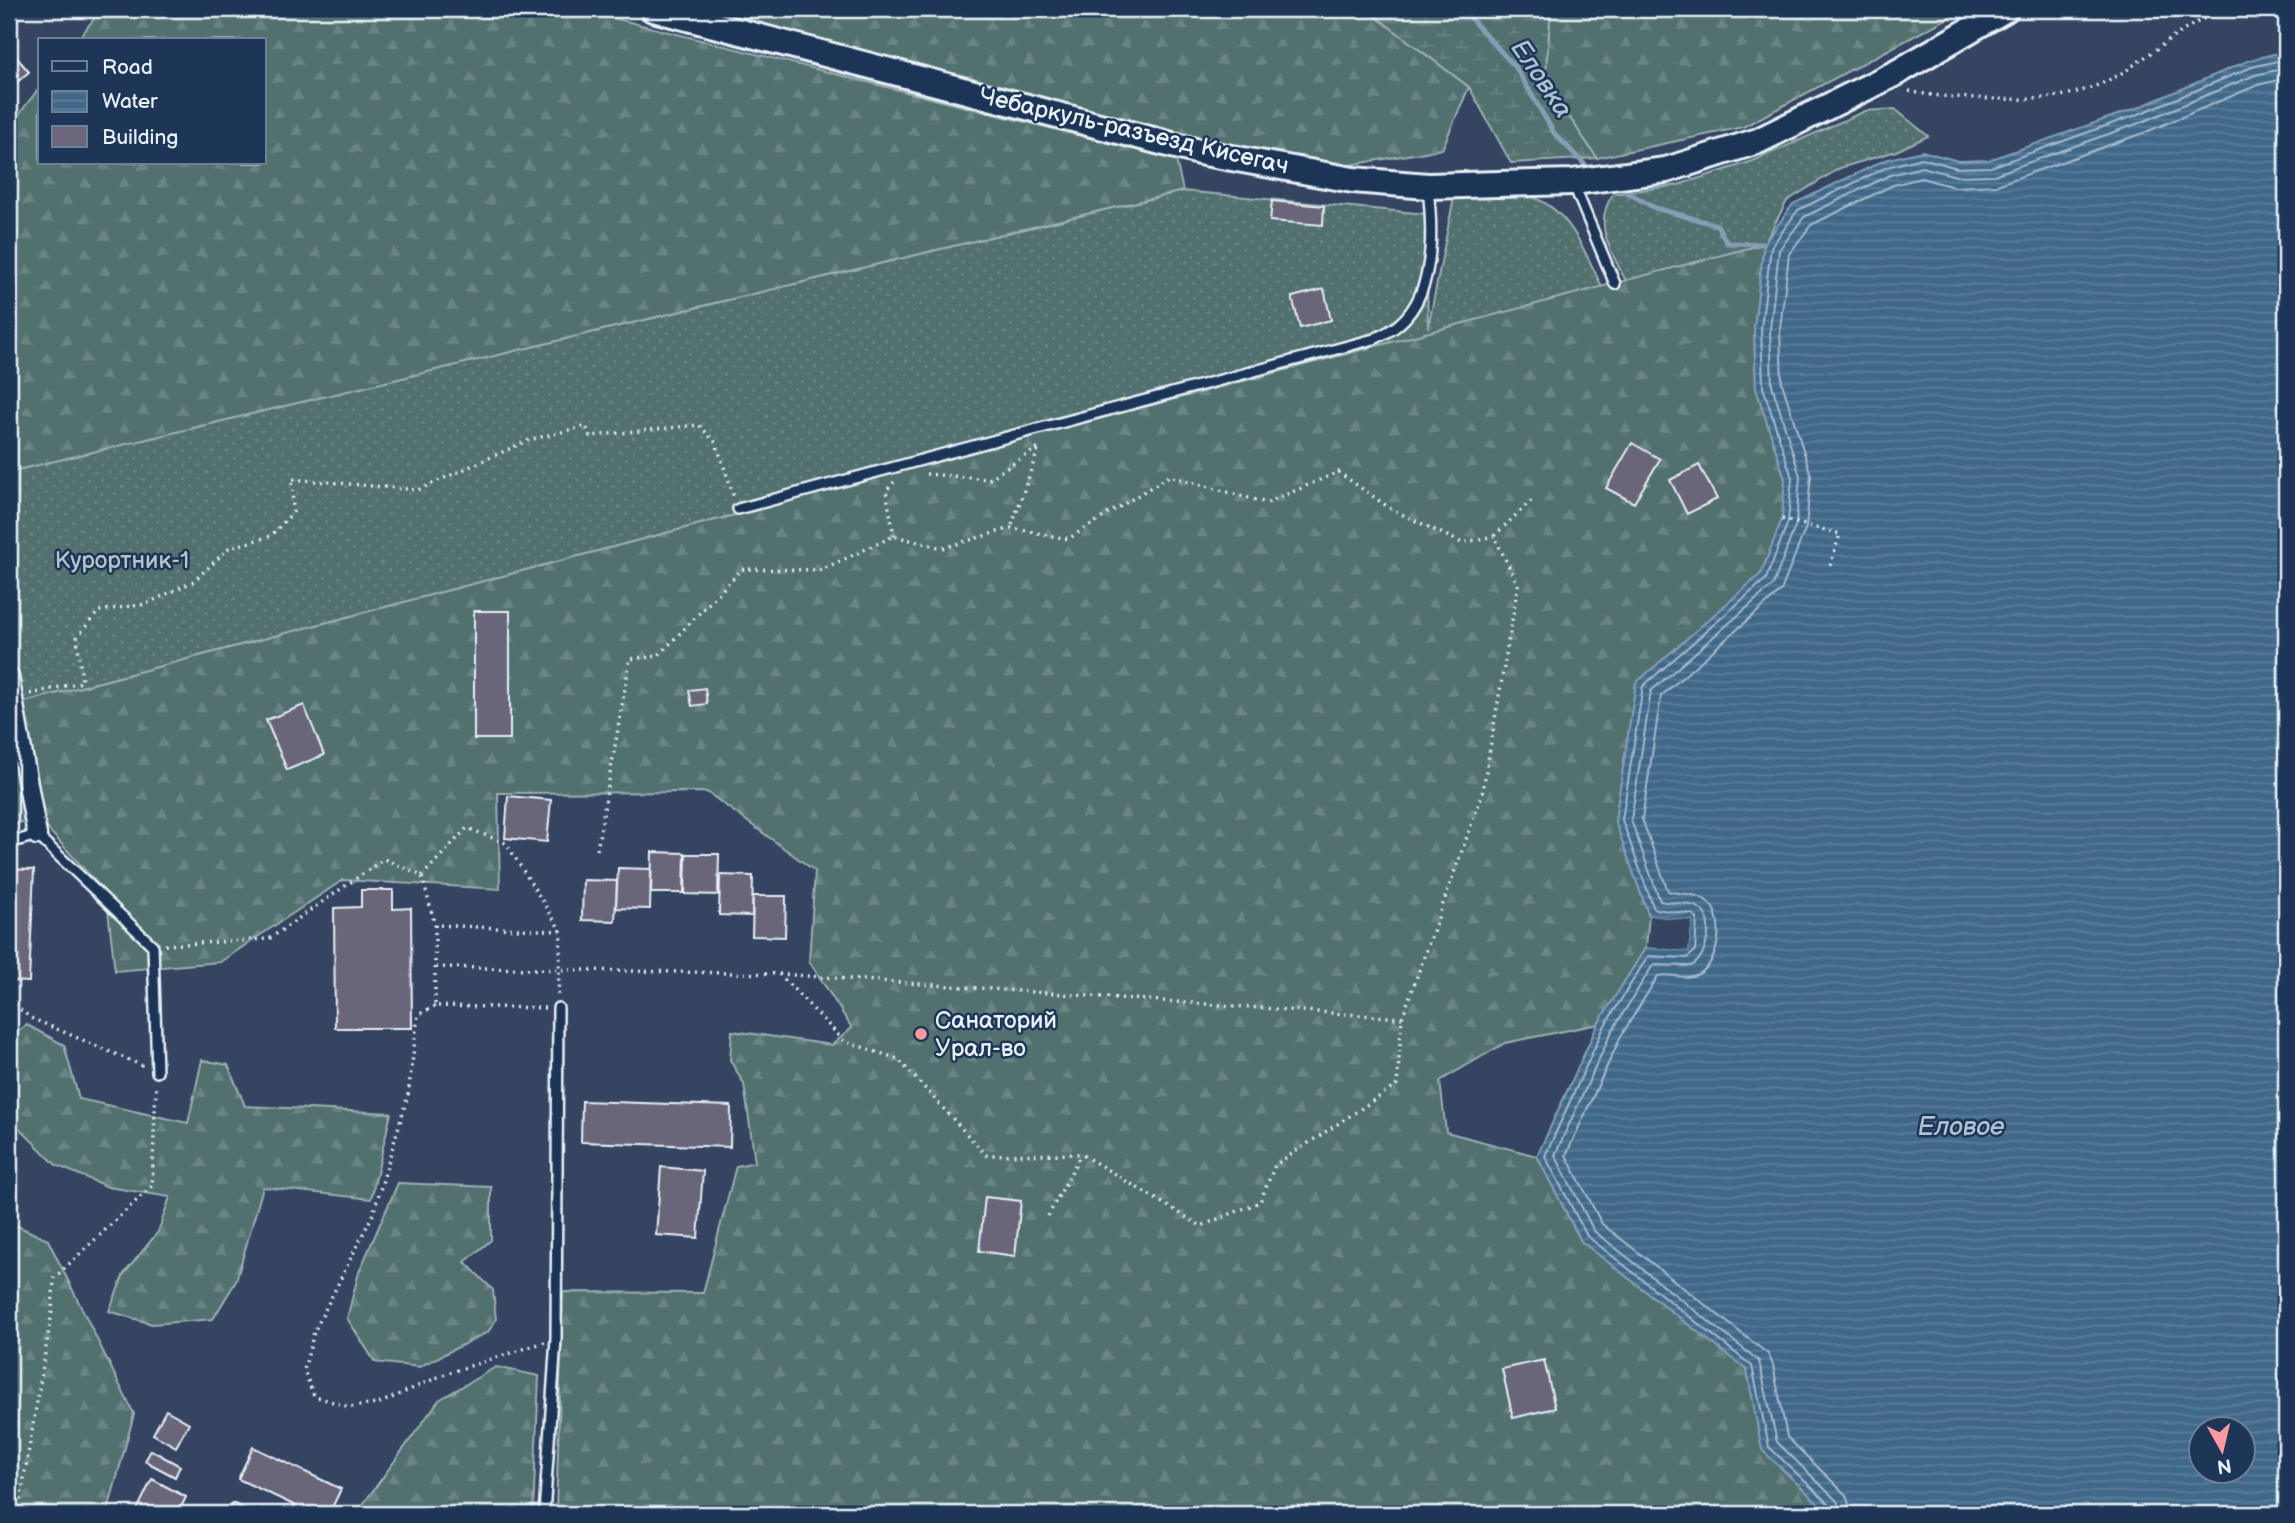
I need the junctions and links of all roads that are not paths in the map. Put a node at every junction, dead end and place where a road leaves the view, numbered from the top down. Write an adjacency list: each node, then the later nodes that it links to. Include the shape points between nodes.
1 (653, 9): 4 (street, Чебаркуль-разъезд Кисегач, via 1199,152 1353,180)
2 (2006, 9): 3 (street, Чебаркуль-разъезд Кисегач, via 1881,80 1758,141 1666,170)
3 (1573, 181): 4 (street, Чебаркуль-разъезд Кисегач); 5 (lane)
4 (1428, 186): 6 (lane, via 1433,223 1416,303 1399,325 1374,339)
5 (1615, 284)
6 (738, 509)
7 (9, 677): 8 (street)
8 (37, 835): 9 (lane); 11 (lane, via 153,946)
9 (9, 844)
10 (558, 1008): 12 (lane, via 556,1339)
11 (157, 1072)
12 (544, 1514)

